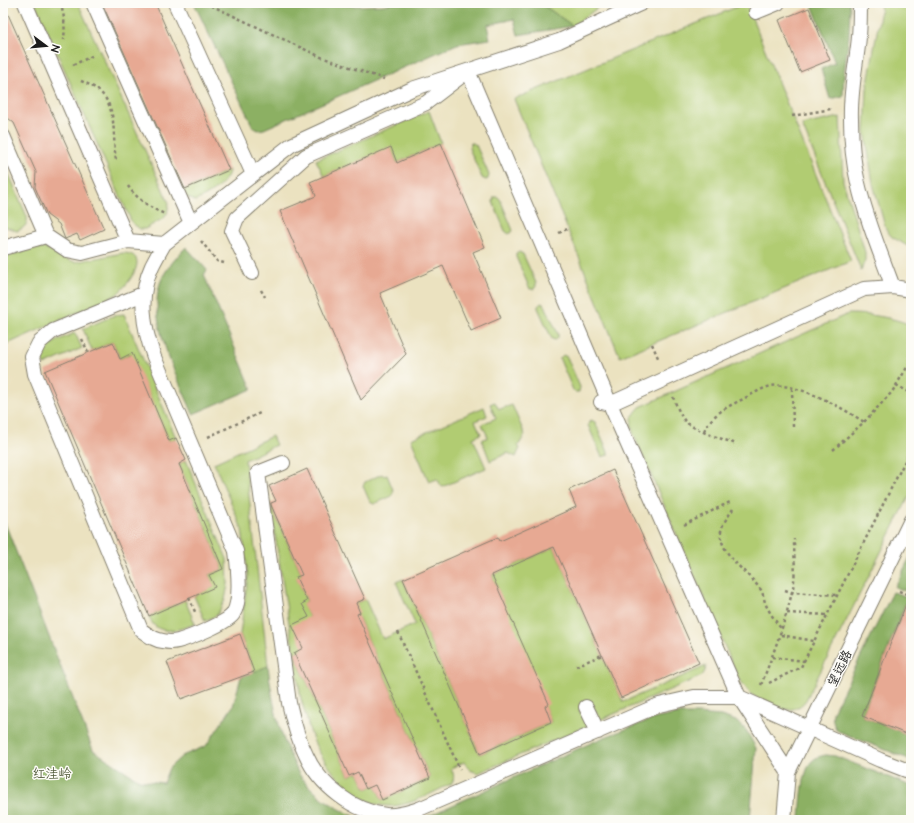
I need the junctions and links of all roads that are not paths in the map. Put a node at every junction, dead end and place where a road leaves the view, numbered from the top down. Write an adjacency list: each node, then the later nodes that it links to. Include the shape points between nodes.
1 (25, 3): 13 (lane)
2 (93, 3): 11 (lane)
3 (175, 3): 10 (lane)
4 (642, 3): 8 (lane, via 559,41)
5 (778, 3): 7 (lane)
6 (860, 3): 17 (lane, via 858,44 852,83 853,150 870,228)
7 (756, 12)
8 (468, 71): 10 (lane, via 412,89 291,145); 16 (lane, via 426,102 306,156 237,218 232,231); 20 (lane)
9 (3, 136): 12 (lane)
10 (253, 174): 11 (lane)
11 (194, 229): 14 (lane)
12 (46, 236): 13 (lane, via 67,250 82,253); 15 (lane)
13 (128, 241): 14 (lane)
14 (164, 244): 19 (lane, via 152,267)
15 (3, 248)
16 (252, 273)
17 (893, 287): 18 (lane); 20 (lane, via 864,289)
18 (911, 290)
19 (143, 294): 19 (lane, via 147,336 154,357 236,551 239,576 233,614 224,622 177,641 162,641 150,637 141,630 35,374 32,357 39,343 53,331)
20 (605, 403): 23 (lane, via 666,533)
21 (283, 463): 26 (lane, via 258,473 289,703 306,757 321,778 339,795 356,807 388,815 420,809)
22 (911, 520): 25 (lane, 望远路)
23 (738, 698): 25 (lane); 26 (lane, via 694,697 659,705); 27 (lane)
24 (586, 707): 26 (lane)
25 (809, 729): 27 (lane, 望远路); 28 (lane)
26 (598, 732)
27 (788, 772): 29 (lane, 望远路)
28 (911, 772)
29 (784, 820)

